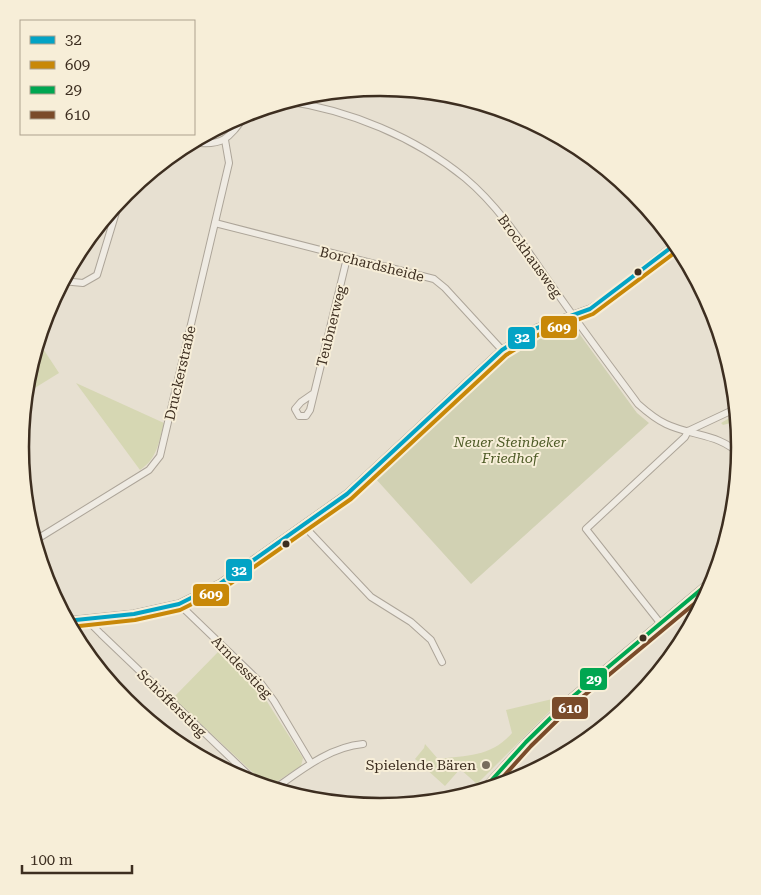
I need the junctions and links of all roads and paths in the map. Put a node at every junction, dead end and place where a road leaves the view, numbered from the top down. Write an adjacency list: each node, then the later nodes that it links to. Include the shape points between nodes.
1 (303, 105): 10 (street, Brockhausweg, via 402,137 448,165 497,211)
2 (238, 127): 3 (street)
3 (225, 140): 4 (street); 6 (street, Druckerstraße, via 229,159)
4 (209, 141)
5 (114, 218): 9 (street, via 97,275 83,283)
6 (214, 223): 8 (street, Borchardsheide); 17 (street, Druckerstraße, via 160,456 149,470)
7 (670, 248): 10 (street, via 610,296 590,309)
8 (347, 258): 11 (street, Borchardsheide, via 434,279); 12 (street, Teubnerweg)
9 (71, 282)
10 (572, 315): 11 (street, via 537,328); 14 (street, Brockhausweg, via 638,404 668,425)
11 (502, 350): 16 (street, via 347,494)
12 (314, 393)
13 (730, 411): 14 (street)
14 (688, 431): 15 (street, Brockhausweg); 22 (street, via 586,529)
15 (732, 447)
16 (304, 526): 19 (street, via 221,584); 23 (street, via 371,597 411,622 431,640)
17 (41, 537)
18 (702, 589): 22 (street)
19 (179, 604): 20 (street, via 134,614); 25 (street, Arndesstieg, via 260,682)
20 (89, 618): 21 (street); 26 (street, Schöfferstieg, via 101,634)
21 (74, 620)
22 (661, 624): 27 (street, via 570,699)
23 (442, 662)
24 (363, 744): 25 (street, via 347,745)
25 (311, 763): 28 (street)
26 (243, 771)
27 (490, 782)
28 (280, 785)

